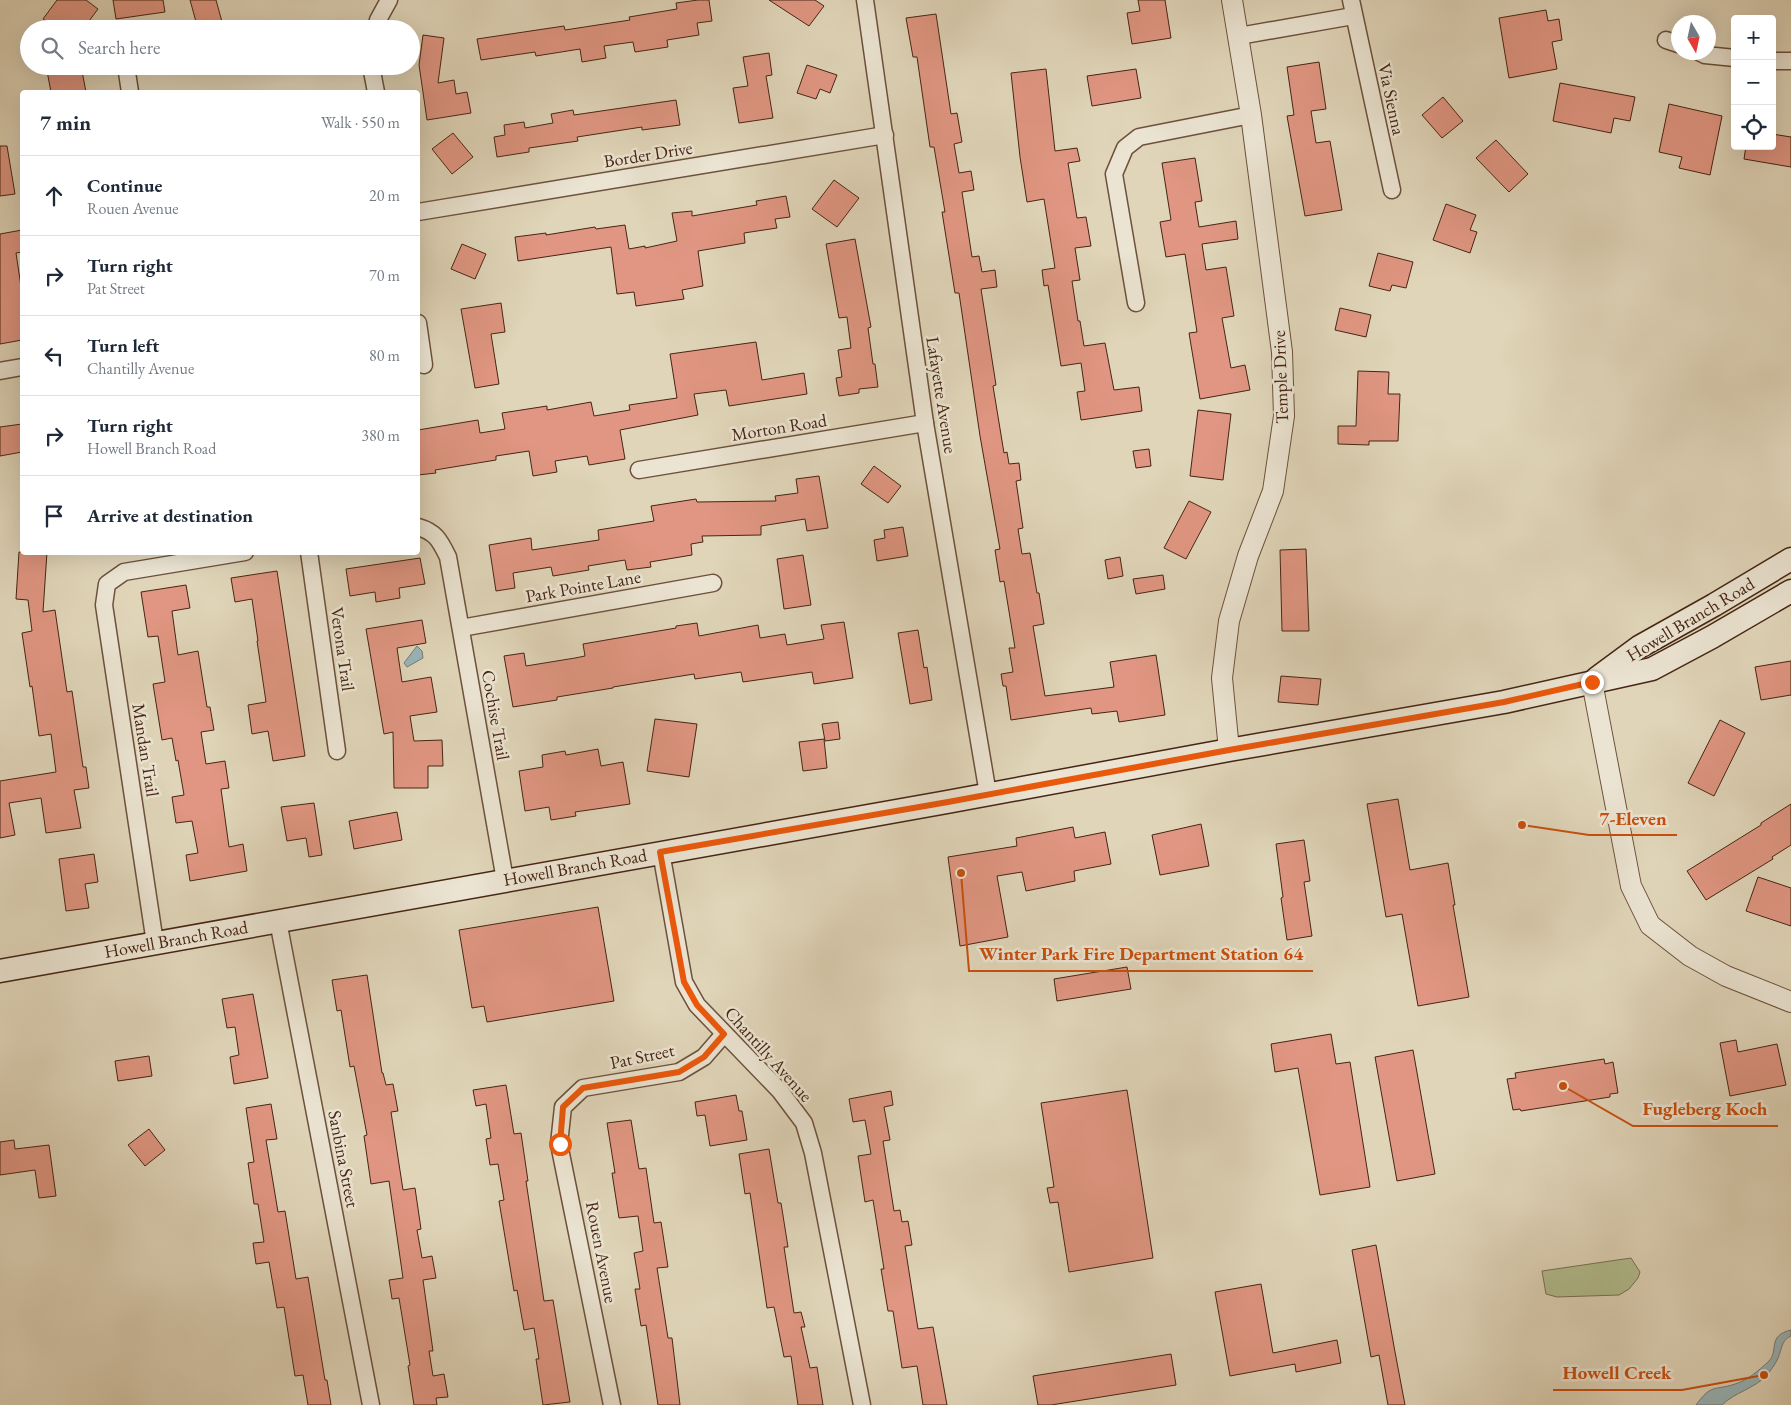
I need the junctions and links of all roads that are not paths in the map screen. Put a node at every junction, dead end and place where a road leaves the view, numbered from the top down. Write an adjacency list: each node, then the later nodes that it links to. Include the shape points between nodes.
1 (389, 0): 5 (street)
2 (865, 0): 16 (street, Lafayette Avenue)
3 (1232, 0): 6 (street, Temple Drive)
4 (1352, 8): 6 (street, Via Sienna); 17 (street, Via Sienna)
5 (378, 20)
6 (1238, 36): 15 (street, Temple Drive)
7 (1716, 56): 8 (street)
8 (1731, 58)
9 (1776, 60): 10 (street)
10 (1791, 61)
11 (127, 75): 13 (street)
12 (372, 75): 14 (street)
13 (130, 90)
14 (376, 90)
15 (1251, 115): 19 (street, via 1140,137 1124,148 1114,174); 34 (street, Temple Drive, via 1282,352 1284,416 1273,490 1248,556 1228,628 1222,678)
16 (884, 135): 18 (street, Border Drive); 24 (street, Lafayette Avenue)
17 (1392, 190)
18 (420, 212)
19 (1136, 303)
20 (420, 337): 21 (street)
21 (424, 365)
22 (20, 367): 23 (street)
23 (0, 371)
24 (925, 423): 25 (street, Morton Road); 36 (street, Lafayette Avenue)
25 (639, 470)
26 (420, 528): 32 (street, Cochise Trail, via 429,530 440,541 448,557)
27 (309, 555): 35 (street, Verona Trail)
28 (207, 556): 40 (street, Mandan Trail, via 124,572 107,584 104,605)
29 (1791, 559): 33 (main road, Howell Branch Road, via 1639,646)
30 (712, 583): 32 (street, Park Pointe Lane)
31 (1791, 591): 33 (main road, Howell Branch Road, via 1652,669)
32 (461, 628): 38 (street, Cochise Trail)
33 (1592, 682): 34 (main road, Howell Branch Road, via 1504,702); 42 (street, via 1631,886 1650,924 1690,956 1726,976)
34 (1229, 750): 36 (main road, Howell Branch Road)
35 (337, 751)
36 (988, 794): 37 (main road, Howell Branch Road)
37 (660, 852): 38 (main road, Howell Branch Road); 43 (street, Chantilly Avenue, via 684,982 697,1005)
38 (505, 880): 39 (main road, Howell Branch Road)
39 (278, 921): 40 (main road, Howell Branch Road); 45 (street, Sanbina Street)
40 (155, 943): 41 (main road, Howell Branch Road)
41 (0, 971)
42 (1791, 1002)
43 (724, 1034): 44 (street, Pat Street, via 704,1057 679,1072 583,1088); 47 (street, Chantilly Avenue, via 780,1091 804,1123 813,1153)
44 (563, 1107): 46 (street, Rouen Avenue, via 560,1144)
45 (372, 1405)
46 (612, 1405)
47 (862, 1405)

